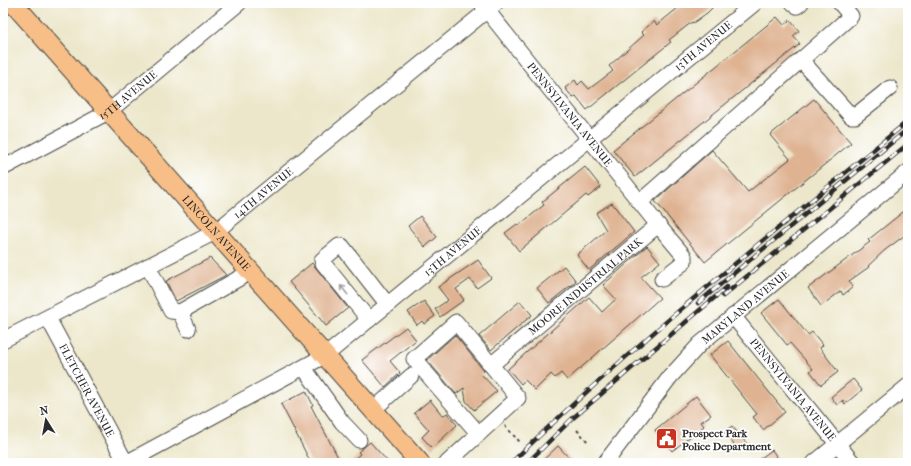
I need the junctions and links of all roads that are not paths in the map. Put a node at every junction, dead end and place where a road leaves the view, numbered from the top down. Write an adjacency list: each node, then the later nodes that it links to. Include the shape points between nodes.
1 (13, 3): 10 (main road, LINCOLN AVENUE)
2 (239, 3): 10 (street, 15TH AVENUE)
3 (756, 3): 11 (street, 13TH AVENUE)
4 (793, 3): 5 (street, via 797,6)
5 (802, 3)
6 (840, 3): 8 (street, via 851,16)
7 (488, 5): 11 (street, PENNSYLVANIA AVENUE); 16 (street, 14TH AVENUE)
8 (801, 60): 9 (street, via 851,116 855,116); 14 (street)
9 (890, 88)
10 (108, 112): 12 (street, 15TH AVENUE); 16 (main road, LINCOLN AVENUE)
11 (590, 139): 14 (street, PENNSYLVANIA AVENUE); 20 (street, 13TH AVENUE)
12 (4, 166)
13 (908, 172): 22 (street, MARYLAND AVENUE)
14 (640, 202): 15 (street, PENNSYLVANIA AVENUE)
15 (658, 225): 19 (street, PENNSYLVANIA AVENUE, via 684,256 684,262); 28 (street, MOORE INDUSTRIAL PARK)
16 (215, 232): 17 (street, 14TH AVENUE); 18 (main road, LINCOLN AVENUE)
17 (148, 266): 21 (street, via 171,311); 23 (street, 14TH AVENUE)
18 (250, 272): 21 (street); 27 (main road, LINCOLN AVENUE)
19 (662, 279)
20 (388, 305): 24 (street, 13TH AVENUE); 24 (street, one-way to 20, via 323,263 322,260 339,246 342,246)
21 (180, 312): 25 (street)
22 (733, 316): 35 (street, PENNSYLVANIA AVENUE); 39 (street, MARYLAND AVENUE, via 700,344 670,377)
23 (48, 318): 26 (street, 14TH AVENUE); 36 (street, FLETCHER AVENUE)
24 (369, 320): 27 (street, 13TH AVENUE)
25 (188, 329)
26 (3, 340)
27 (326, 355): 29 (street, 13TH AVENUE); 32 (main road, LINCOLN AVENUE)
28 (491, 365): 33 (street, via 518,398); 33 (street, via 456,322 414,359)
29 (304, 368): 34 (street, via 342,422); 36 (street, 13TH AVENUE)
30 (411, 376): 32 (street)
31 (908, 386): 35 (street)
32 (373, 410): 37 (main road, LINCOLN AVENUE)
33 (478, 433): 38 (street)
34 (359, 440)
35 (837, 444): 40 (street); 41 (street, PENNSYLVANIA AVENUE)
36 (126, 463)
37 (420, 463)
38 (447, 463)
39 (605, 463)
40 (814, 463)
41 (853, 463)

